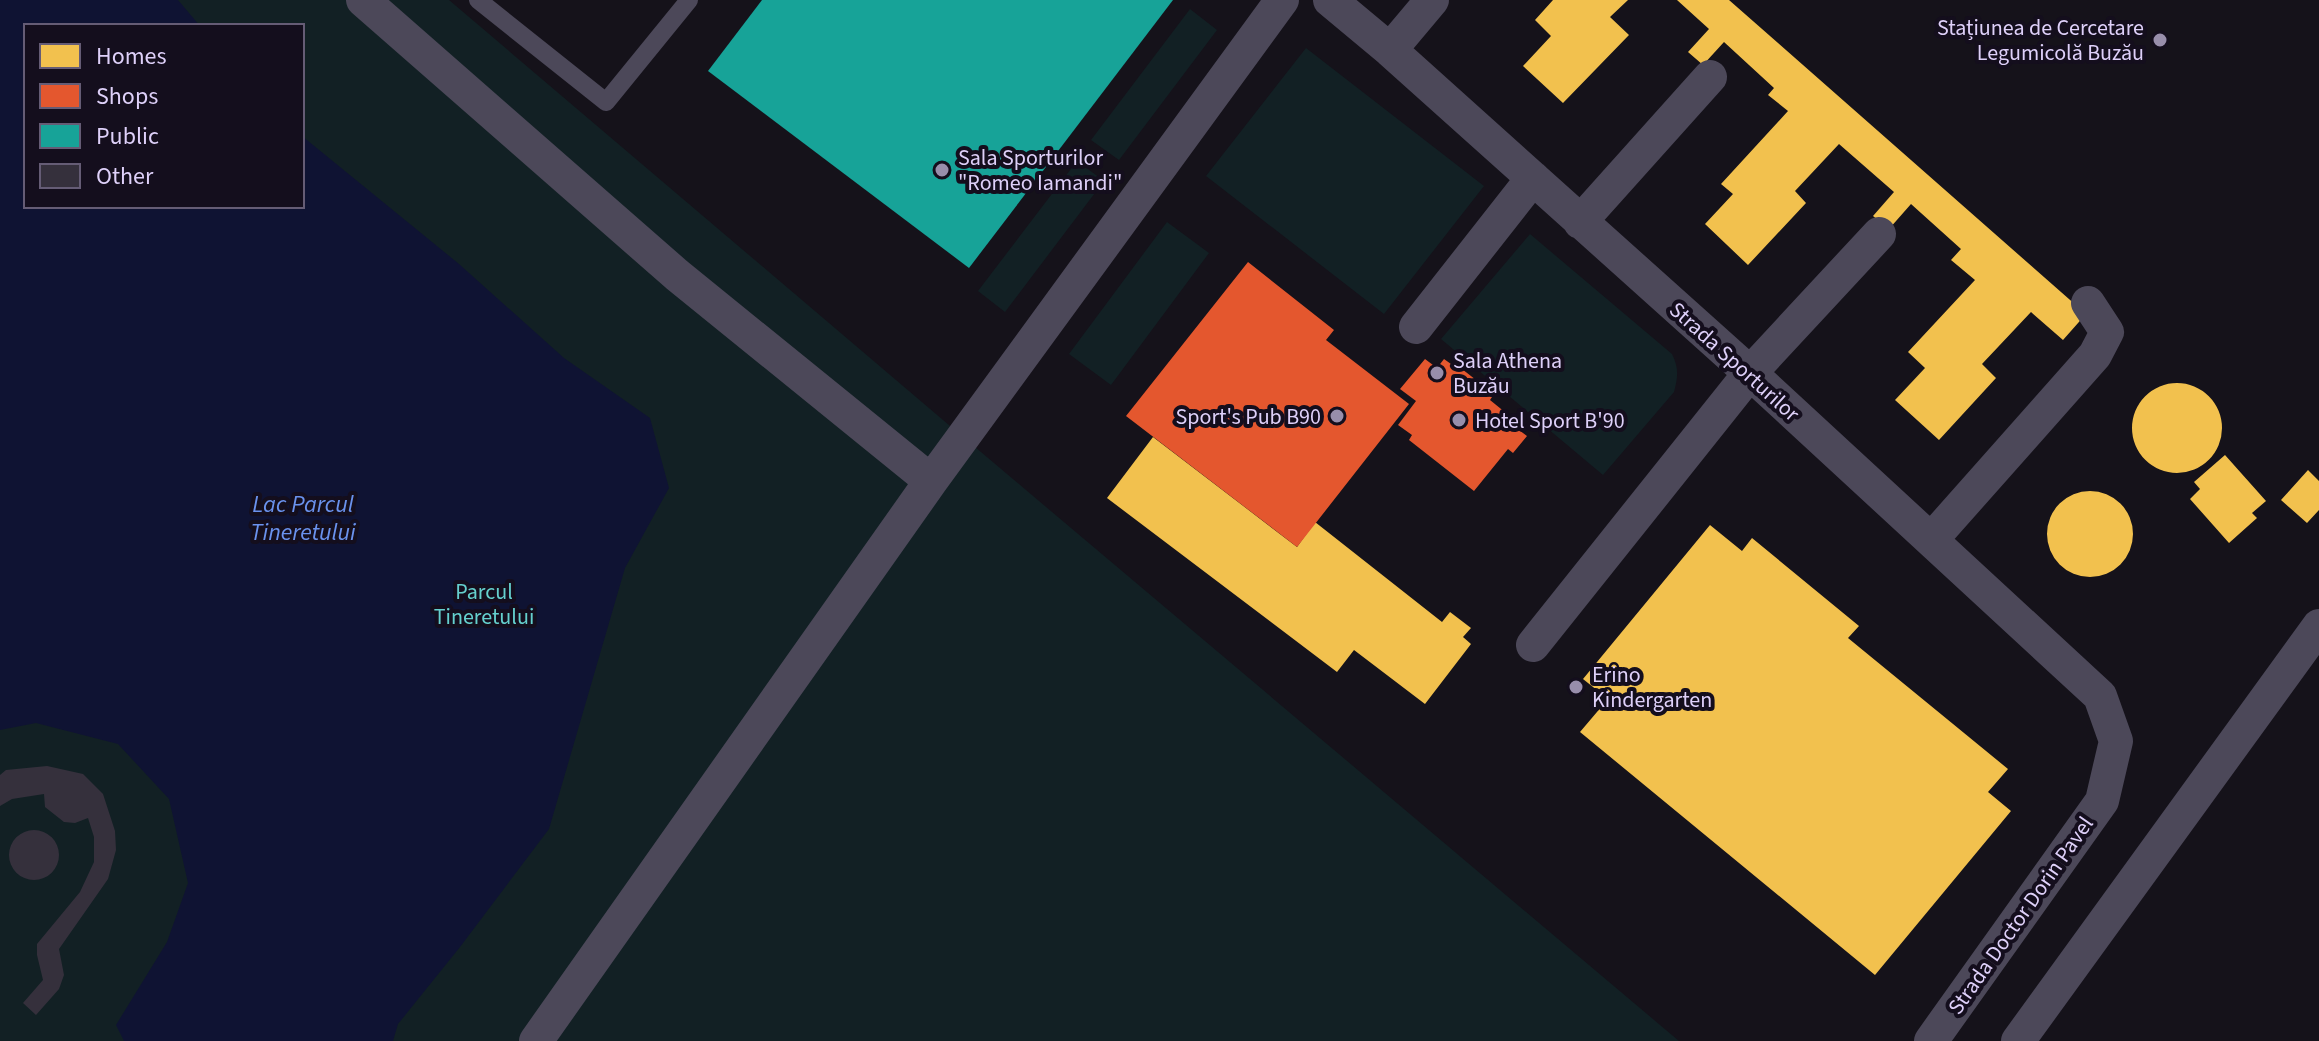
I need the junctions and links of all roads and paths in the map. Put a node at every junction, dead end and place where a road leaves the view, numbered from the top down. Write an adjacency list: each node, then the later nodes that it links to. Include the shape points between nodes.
1 (363, 0): 15 (street, via 677,275)
2 (478, 0): 3 (lane, via 606,102)
3 (689, 0)
4 (1282, 0): 15 (street)
5 (1330, 0): 7 (street, Strada Sporturilor)
6 (1432, 0): 7 (street)
7 (1390, 50): 9 (street, Strada Sporturilor)
8 (1710, 77): 10 (street)
9 (1533, 178): 10 (street, Strada Sporturilor); 13 (street)
10 (1580, 222): 14 (street, Strada Sporturilor)
11 (1879, 234): 14 (street)
12 (2088, 303): 16 (street, via 2107,332 2095,355)
13 (1416, 327)
14 (1750, 373): 16 (street, Strada Sporturilor); 18 (street)
15 (931, 481): 20 (street)
16 (1931, 540): 19 (street, Strada Sporturilor, via 2100,696)
17 (2319, 626): 22 (street)
18 (1533, 645)
19 (2116, 741): 21 (street, Strada Doctor Dorin Pavel, via 2102,801)
20 (536, 1041)
21 (1931, 1041)
22 (2018, 1041)

